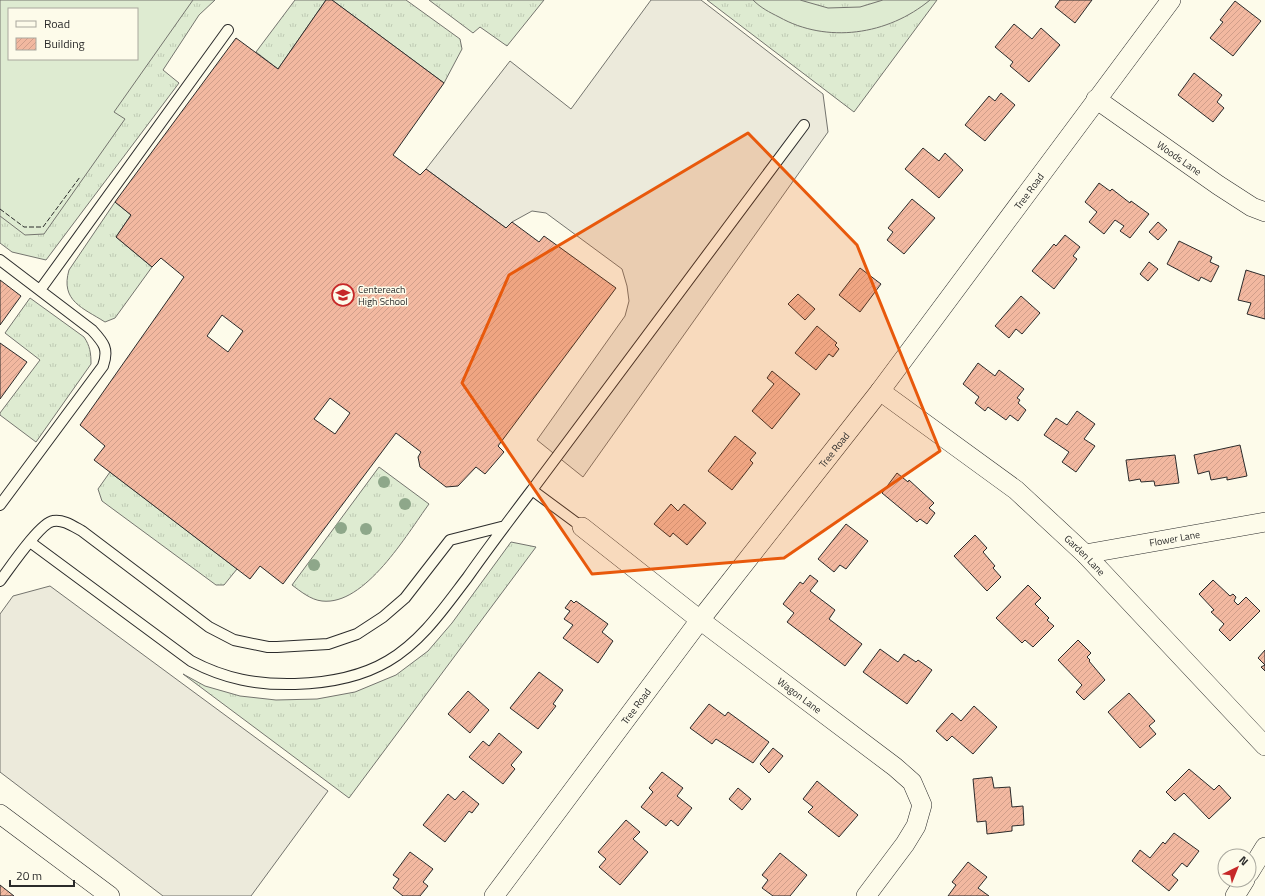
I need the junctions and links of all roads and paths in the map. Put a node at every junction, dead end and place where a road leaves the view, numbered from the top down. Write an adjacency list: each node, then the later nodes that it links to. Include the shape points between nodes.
1 (1171, 0): 3 (street, Tree Road)
2 (228, 30): 7 (lane)
3 (1096, 98): 5 (street, Woods Lane, via 1218,185 1252,207); 8 (street, Tree Road)
4 (804, 125): 9 (lane)
5 (1265, 212)
6 (0, 260): 7 (lane)
7 (40, 290): 10 (lane, via 92,330 103,341 107,355 103,366)
8 (880, 391): 15 (street, Garden Lane, via 1016,490); 17 (street, Tree Road)
9 (532, 490): 12 (lane); 13 (lane)
10 (0, 505)
11 (1265, 522): 15 (street, Flower Lane)
12 (505, 526): 14 (lane, via 450,540 405,598 357,634 328,644 294,647 268,647 234,640 209,627 82,530 63,521 52,520 42,527); 14 (lane, via 417,640 388,661 351,677 315,683 269,684 243,681 211,672 191,661)
13 (582, 527): 17 (street, Wagon Lane)
14 (30, 542): 16 (lane)
15 (1085, 554): 18 (street, Garden Lane)
16 (0, 581)
17 (700, 620): 24 (street, Tree Road); 25 (street, Wagon Lane, via 912,782 922,805 916,826)
18 (1265, 746)
19 (0, 814): 22 (street)
20 (1265, 847): 21 (street)
21 (1257, 860)
22 (90, 890): 23 (street)
23 (110, 896)
24 (494, 896)
25 (866, 896)

